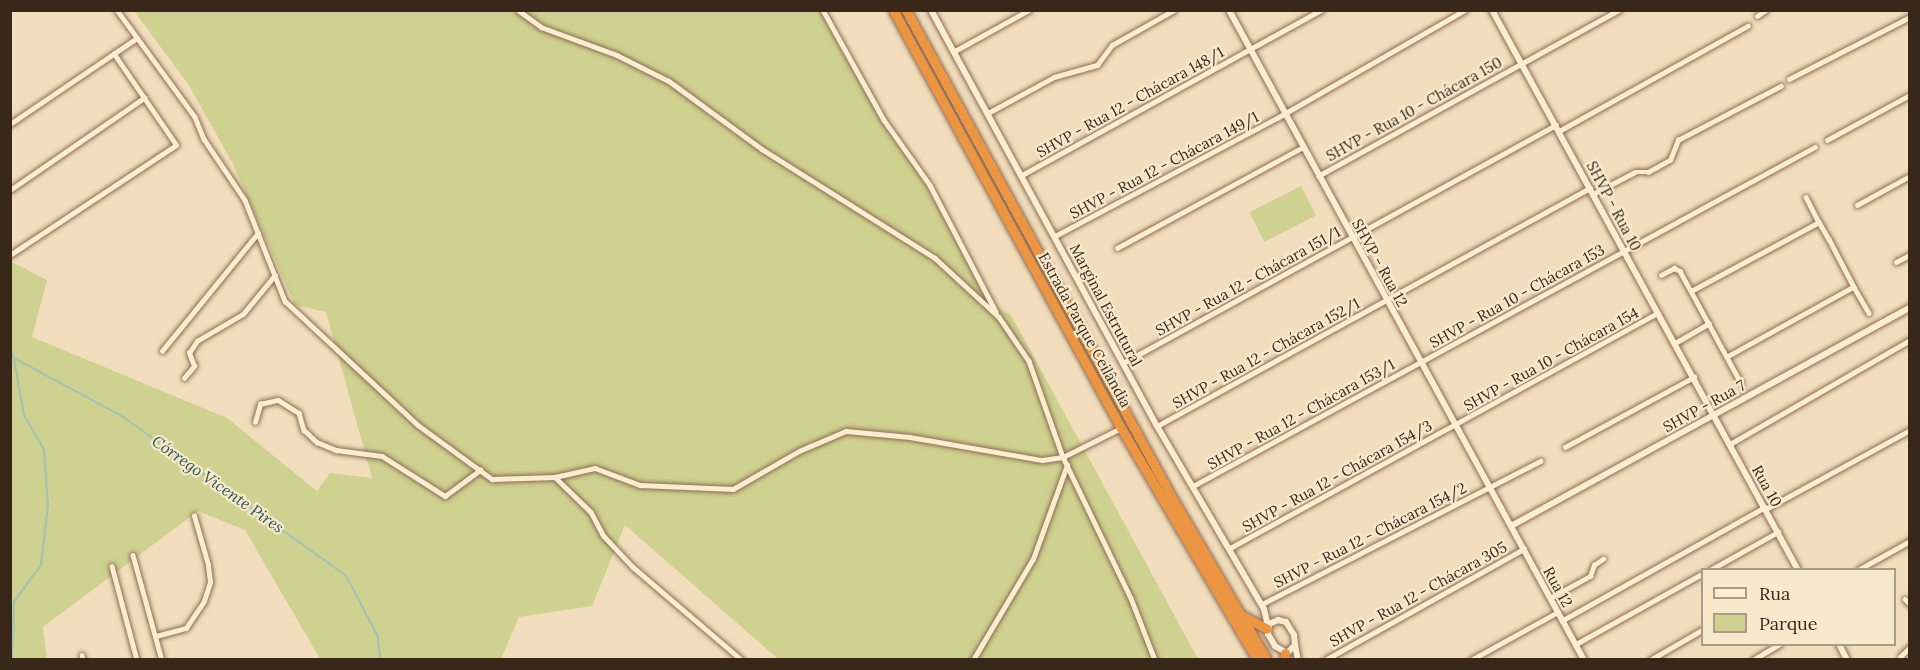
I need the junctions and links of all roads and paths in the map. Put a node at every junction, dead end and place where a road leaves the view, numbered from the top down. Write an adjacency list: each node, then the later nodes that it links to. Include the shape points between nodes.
1 (117, 10): 18 (street)
2 (518, 10): 58 (street, via 541,27 617,55 669,81 762,149 935,258)
3 (823, 10): 58 (street, via 884,120 930,184)
4 (893, 10): 73 (highway, Estrada Parque Ceilândia)
5 (906, 10): 100 (highway, Estrada Parque Ceilândia, via 1164,484)
6 (931, 10): 20 (street, Marginal Estrutural)
7 (1029, 10): 20 (street)
8 (1174, 10): 27 (street, via 1112,45 1097,65 1053,76)
9 (1229, 10): 19 (street, SHVP - Rua 12)
10 (1321, 10): 19 (street, SHVP - Rua 12 - Chácara 148/1)
11 (1465, 10): 28 (street, SHVP - Rua 12 - Chácara 149/1)
12 (1492, 10): 22 (street, SHVP - Rua 10)
13 (1619, 10): 22 (street, SHVP - Rua 10 - Chácara 150)
14 (1767, 10): 15 (street)
15 (1757, 16)
16 (1910, 17): 23 (street)
17 (1748, 26): 30 (street, SHVP - Rua 12 - Chácara 151/1)
18 (137, 38): 21 (street); 42 (street, via 195,117 204,139 245,200)
19 (1250, 50): 28 (street, SHVP - Rua 12); 34 (street, SHVP - Rua 12 - Chácara 148/1)
20 (953, 52): 27 (street, Marginal Estrutural)
21 (114, 54): 26 (street); 29 (street)
22 (1522, 64): 30 (street, SHVP - Rua 10); 35 (street, SHVP - Rua 10 - Chácara 150)
23 (1789, 79)
24 (1781, 86): 38 (street, SHVP - Rua 12 - Chácara 152/1, via 1678,140 1670,160 1648,172 1635,172)
25 (1910, 95): 31 (street)
26 (144, 98): 37 (street); 47 (street, via 176,145)
27 (988, 113): 34 (street, Marginal Estrutural)
28 (1285, 114): 32 (street, SHVP - Rua 12); 43 (street, SHVP - Rua 12 - Chácara 149/1)
29 (10, 124)
30 (1558, 128): 38 (street, SHVP - Rua 10); 44 (street, SHVP - Rua 12 - Chácara 151/1)
31 (1827, 140)
32 (1303, 147): 35 (street, SHVP - Rua 12); 45 (street)
33 (1815, 147): 46 (street, SHVP - Rua 10 - Chácara 153)
34 (1022, 175): 43 (street, Marginal Estrutural)
35 (1318, 176): 44 (street, SHVP - Rua 12)
36 (1910, 176): 40 (street)
37 (10, 190)
38 (1592, 191): 46 (street, SHVP - Rua 10); 54 (street, SHVP - Rua 12 - Chácara 152/1)
39 (1806, 196): 41 (street)
40 (1857, 205)
41 (1819, 222): 52 (street); 53 (street)
42 (258, 233): 50 (street); 62 (street)
43 (1055, 236): 65 (street, Marginal Estrutural)
44 (1353, 238): 54 (street, SHVP - Rua 12); 65 (street, SHVP - Rua 12 - Chácara 151/1)
45 (1117, 249)
46 (1624, 251): 56 (street, SHVP - Rua 10); 64 (street, SHVP - Rua 10 - Chácara 153)
47 (10, 255)
48 (1910, 255): 49 (street)
49 (1896, 262)
50 (275, 275): 67 (street, via 243,314 197,341 189,353 194,366); 80 (street, via 285,301 344,360 418,425)
51 (1660, 275): 53 (street, via 1678,269)
52 (1854, 287): 57 (street); 63 (street)
53 (1691, 291): 59 (street)
54 (1387, 301): 64 (street, SHVP - Rua 12); 71 (street, SHVP - Rua 12 - Chácara 152/1)
55 (1910, 308): 69 (street, SHVP - Rua 7)
56 (1658, 313): 61 (street, SHVP - Rua 10); 72 (street, SHVP - Rua 10 - Chácara 154)
57 (1869, 313)
58 (999, 317): 77 (street, via 1029,361)
59 (1709, 323): 61 (street); 63 (street)
60 (1910, 340): 75 (street)
61 (1675, 343): 66 (street, SHVP - Rua 10)
62 (162, 351)
63 (1727, 357): 68 (street)
64 (1420, 362): 72 (street, SHVP - Rua 12); 82 (street, SHVP - Rua 12 - Chácara 153/1)
65 (1123, 363): 71 (street, Marginal Estrutural)
66 (1694, 377): 69 (street, SHVP - Rua 10); 76 (street)
67 (184, 378)
68 (1741, 383)
69 (1713, 414): 75 (street, Rua 10); 86 (street, SHVP - Rua 7)
70 (255, 422): 80 (street, via 260,404 278,400 299,413 304,430 317,442 336,450 382,456 445,496)
71 (1157, 426): 82 (street, Marginal Estrutural)
72 (1455, 426): 83 (street, SHVP - Rua 12); 89 (street, SHVP - Rua 12 - Chácara 154/3)
73 (1121, 428): 77 (street); 120 (highway, Estrada Parque Ceilândia)
74 (1910, 430): 84 (street)
75 (1730, 444): 84 (street, Rua 10)
76 (1565, 447)
77 (1064, 456): 79 (street); 81 (street, via 1042,460 846,431 799,451 733,489 640,485 595,468)
78 (1540, 460): 83 (street, SHVP - Rua 12 - Chácara 154/2)
79 (1067, 465): 118 (street, via 1033,559); 119 (street, via 1131,598)
80 (480, 470): 81 (street, via 495,480)
81 (555, 477): 117 (street, via 591,512 603,535 633,567)
82 (1193, 486): 89 (street, Marginal Estrutural)
83 (1489, 488): 86 (street, SHVP - Rua 12); 99 (street, SHVP - Rua 12 - Chácara 154/2)
84 (1765, 508): 87 (street, Rua 10); 104 (street)
85 (194, 516): 107 (street, via 210,582 193,622 186,628)
86 (1511, 526): 90 (street, Rua 12)
87 (1778, 532): 94 (street); 95 (street, Rua 10)
88 (1910, 541): 96 (street)
89 (1230, 548): 99 (street, Marginal Estrutural)
90 (1524, 549): 98 (street, Rua 12); 123 (street, SHVP - Rua 12 - Chácara 305)
91 (133, 555): 107 (street)
92 (1603, 559): 98 (street, via 1594,565 1590,576)
93 (112, 566): 115 (street)
94 (1714, 568)
95 (1797, 568)
96 (1862, 568)
97 (1701, 575): 108 (street)
98 (1550, 598): 101 (street, Rua 12)
99 (1264, 608): 102 (street, via 1254,618); 103 (street, Marginal Estrutural); 105 (street, Marginal Estrutural)
100 (1237, 609): 102 (highway); 121 (highway, Estrada Parque Ceilândia)
101 (1558, 612): 104 (street, Rua 12); 124 (street)
102 (1246, 618): 105 (highway)
103 (1278, 620): 105 (street); 109 (street, Marginal Estrutural, via 1290,626)
104 (1563, 620): 108 (street, Rua 12)
105 (1268, 627): 113 (street, via 1275,646)
106 (1701, 631): 126 (street)
107 (156, 636): 116 (street)
108 (1576, 644): 125 (street, Rua 12)
109 (1295, 645): 113 (street); 122 (street)
110 (1778, 646): 127 (street)
111 (1840, 646): 128 (street)
112 (1910, 647): 114 (street)
113 (1285, 655): 122 (street)
114 (1900, 657)
115 (137, 660)
116 (162, 660)
117 (742, 660)
118 (973, 660)
119 (1155, 660)
120 (1257, 660)
121 (1267, 660)
122 (1296, 660)
123 (1325, 660)
124 (1471, 660)
125 (1584, 660)
126 (1650, 660)
127 (1753, 660)
128 (1847, 660)

